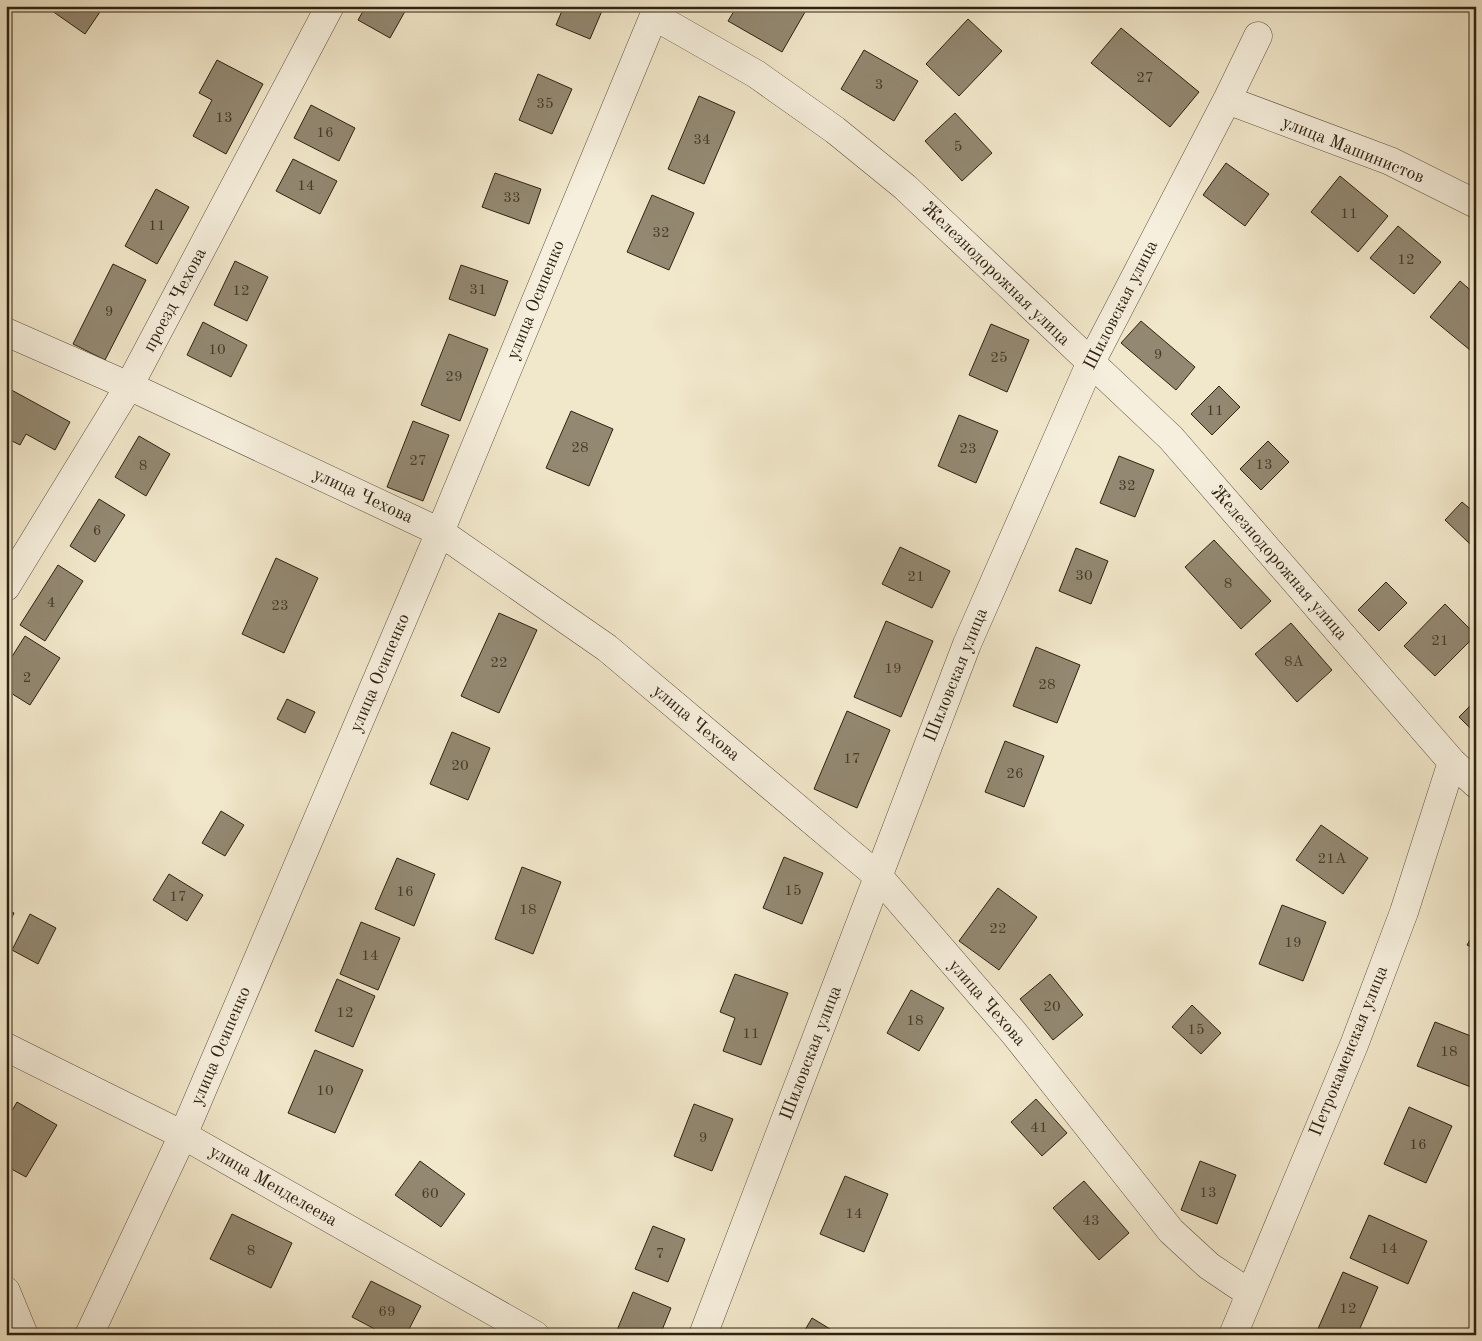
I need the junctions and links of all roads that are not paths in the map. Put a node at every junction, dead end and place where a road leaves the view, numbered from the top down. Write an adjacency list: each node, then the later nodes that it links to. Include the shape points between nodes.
1 (330, 6): 8 (street, проезд Чехова)
2 (656, 11): 7 (street, Железнодорожная улица, via 756,74 835,130 905,187); 9 (street, улица Осипенко)
3 (1258, 36): 4 (street, Шиловская улица)
4 (1228, 100): 5 (street, улица Машинистов, via 1390,161); 7 (street, Шиловская улица)
5 (1476, 204)
6 (6, 332): 8 (street, улица Чехова)
7 (1090, 364): 11 (street, Железнодорожная улица, via 1170,438); 13 (street, Шиловская улица, via 967,644)
8 (129, 386): 9 (street, улица Чехова); 10 (street, проезд Чехова)
9 (440, 532): 13 (street, улица Чехова, via 607,648); 15 (street, улица Осипенко)
10 (6, 587)
11 (1452, 762): 12 (street, Железнодорожная улица); 17 (street, Петрокаменская улица, via 1404,912 1354,1045)
12 (1476, 784)
13 (879, 877): 17 (street, улица Чехова, via 1014,1032 1171,1231 1209,1266); 21 (street, Шиловская улица)
14 (6, 1047): 15 (street, улица Менделеева)
15 (183, 1135): 19 (street, улица Осипенко); 20 (street, улица Менделеева)
16 (6, 1291): 18 (street)
17 (1249, 1293): 22 (street, Петрокаменская улица)
18 (24, 1335)
19 (89, 1335)
20 (535, 1335)
21 (703, 1335)
22 (1233, 1335)

